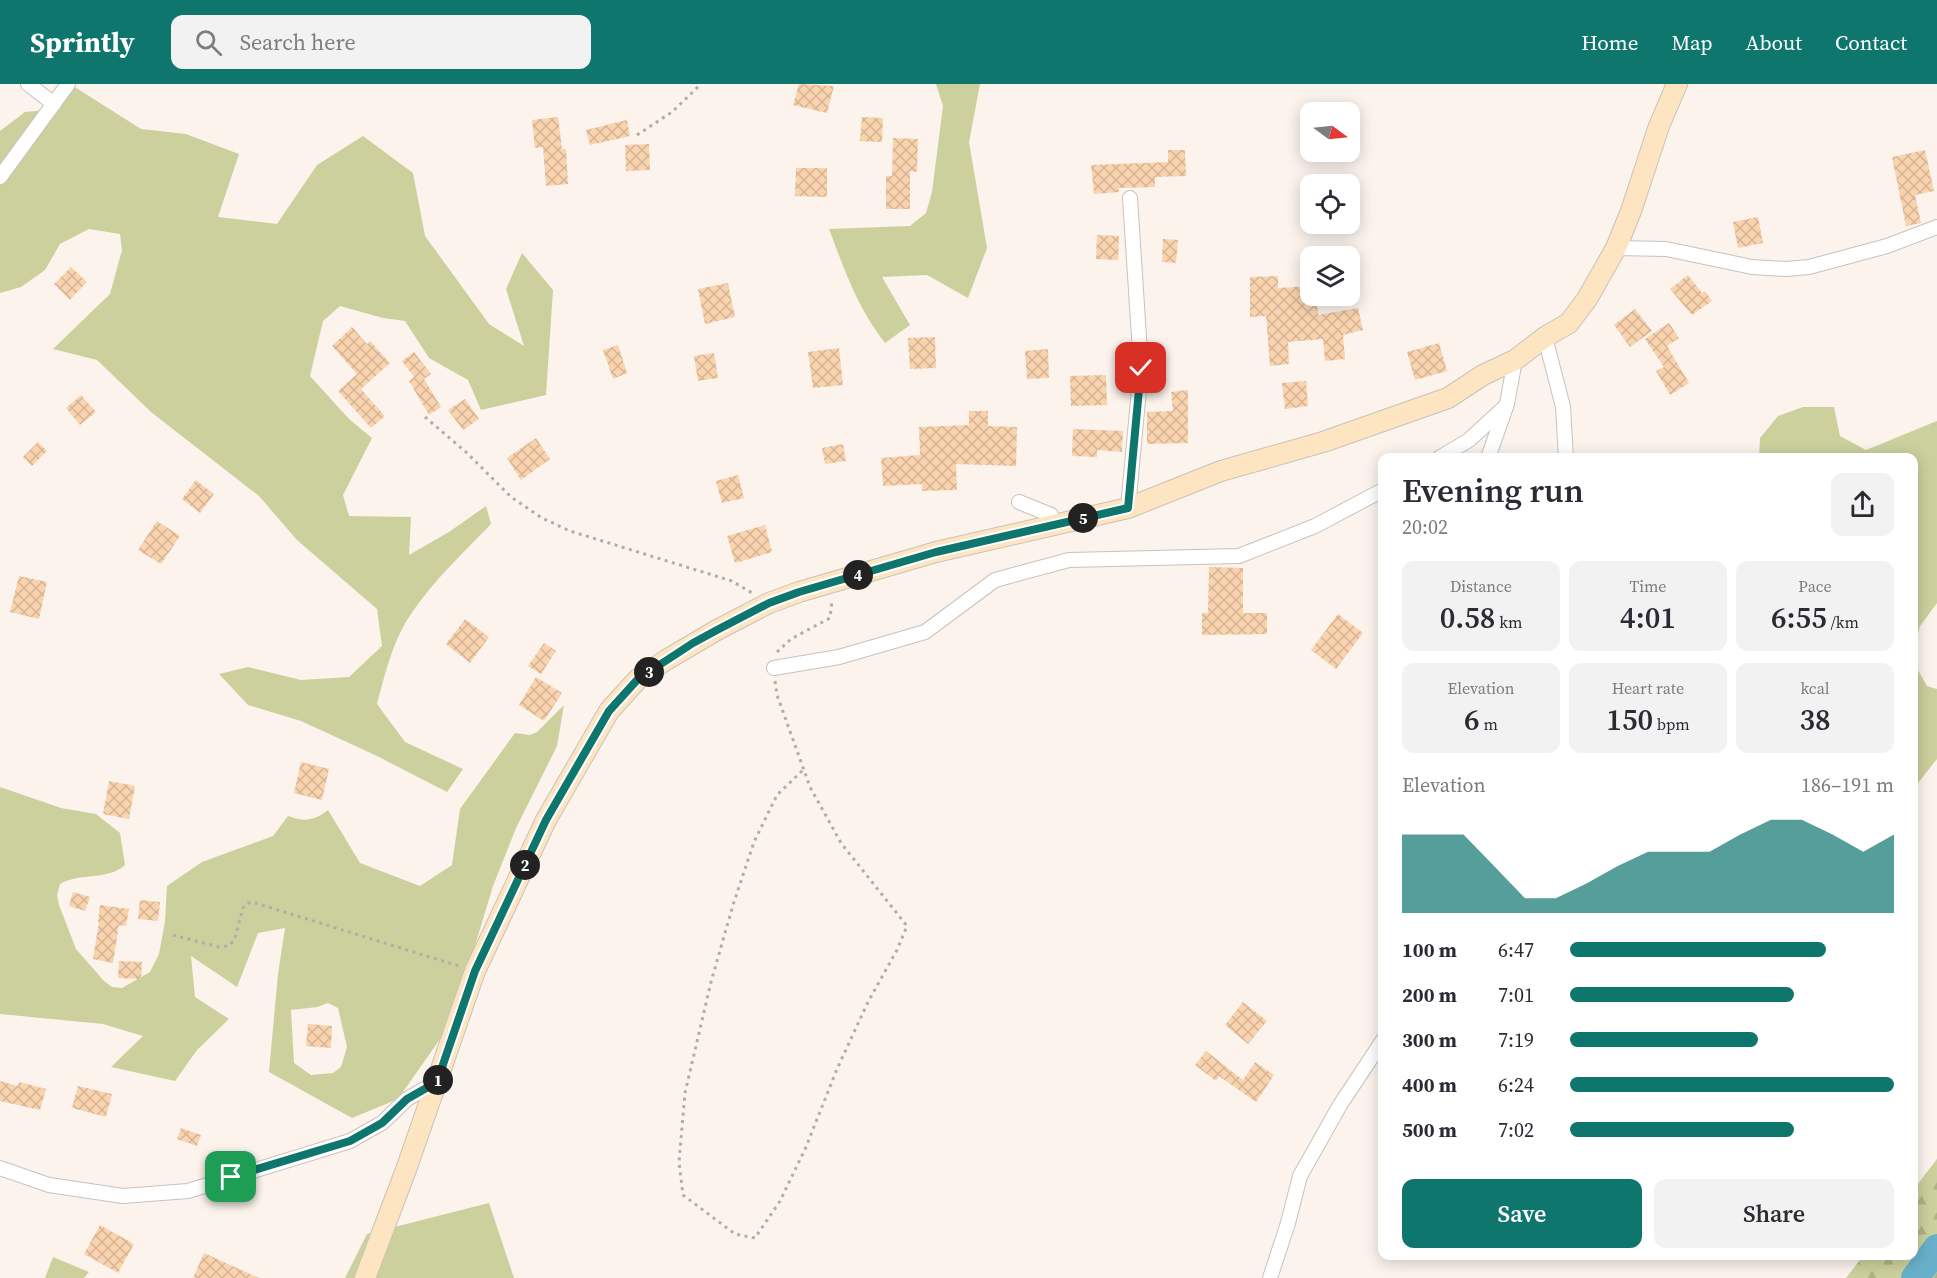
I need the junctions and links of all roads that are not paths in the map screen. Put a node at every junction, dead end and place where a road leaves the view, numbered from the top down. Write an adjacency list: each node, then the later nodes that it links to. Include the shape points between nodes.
1 (28, 84): 4 (street)
2 (68, 84): 4 (street)
3 (1677, 84): 8 (main road)
4 (54, 104): 5 (street)
5 (0, 177)
6 (1130, 198): 17 (street, via 1141,368)
7 (1937, 227): 8 (street, via 1867,252 1786,269 1752,267 1666,249)
8 (1616, 248): 9 (main road, via 1598,283 1569,323)
9 (1545, 337): 10 (main road); 14 (street, via 1563,407)
10 (1515, 360): 11 (street); 17 (main road, via 1482,375 1448,398 1323,442 1221,471)
11 (1507, 404): 12 (street, via 1469,440); 13 (street)
12 (1447, 453)
13 (1490, 453)
14 (1566, 453)
15 (1378, 493): 19 (street, via 1315,526 1239,556 1069,560 995,580 925,632 839,657)
16 (1019, 502): 18 (street, via 1051,515)
17 (1128, 508): 18 (main road)
18 (1052, 526): 21 (main road, via 936,552 769,603 693,643 638,679 609,711 546,820 475,971)
19 (774, 668)
20 (1378, 1048): 24 (street, via 1300,1176)
21 (437, 1082): 22 (street, via 407,1099 382,1123 350,1141 188,1191 123,1196 49,1185); 23 (main road)
22 (0, 1168)
23 (365, 1278)
24 (1270, 1278)

